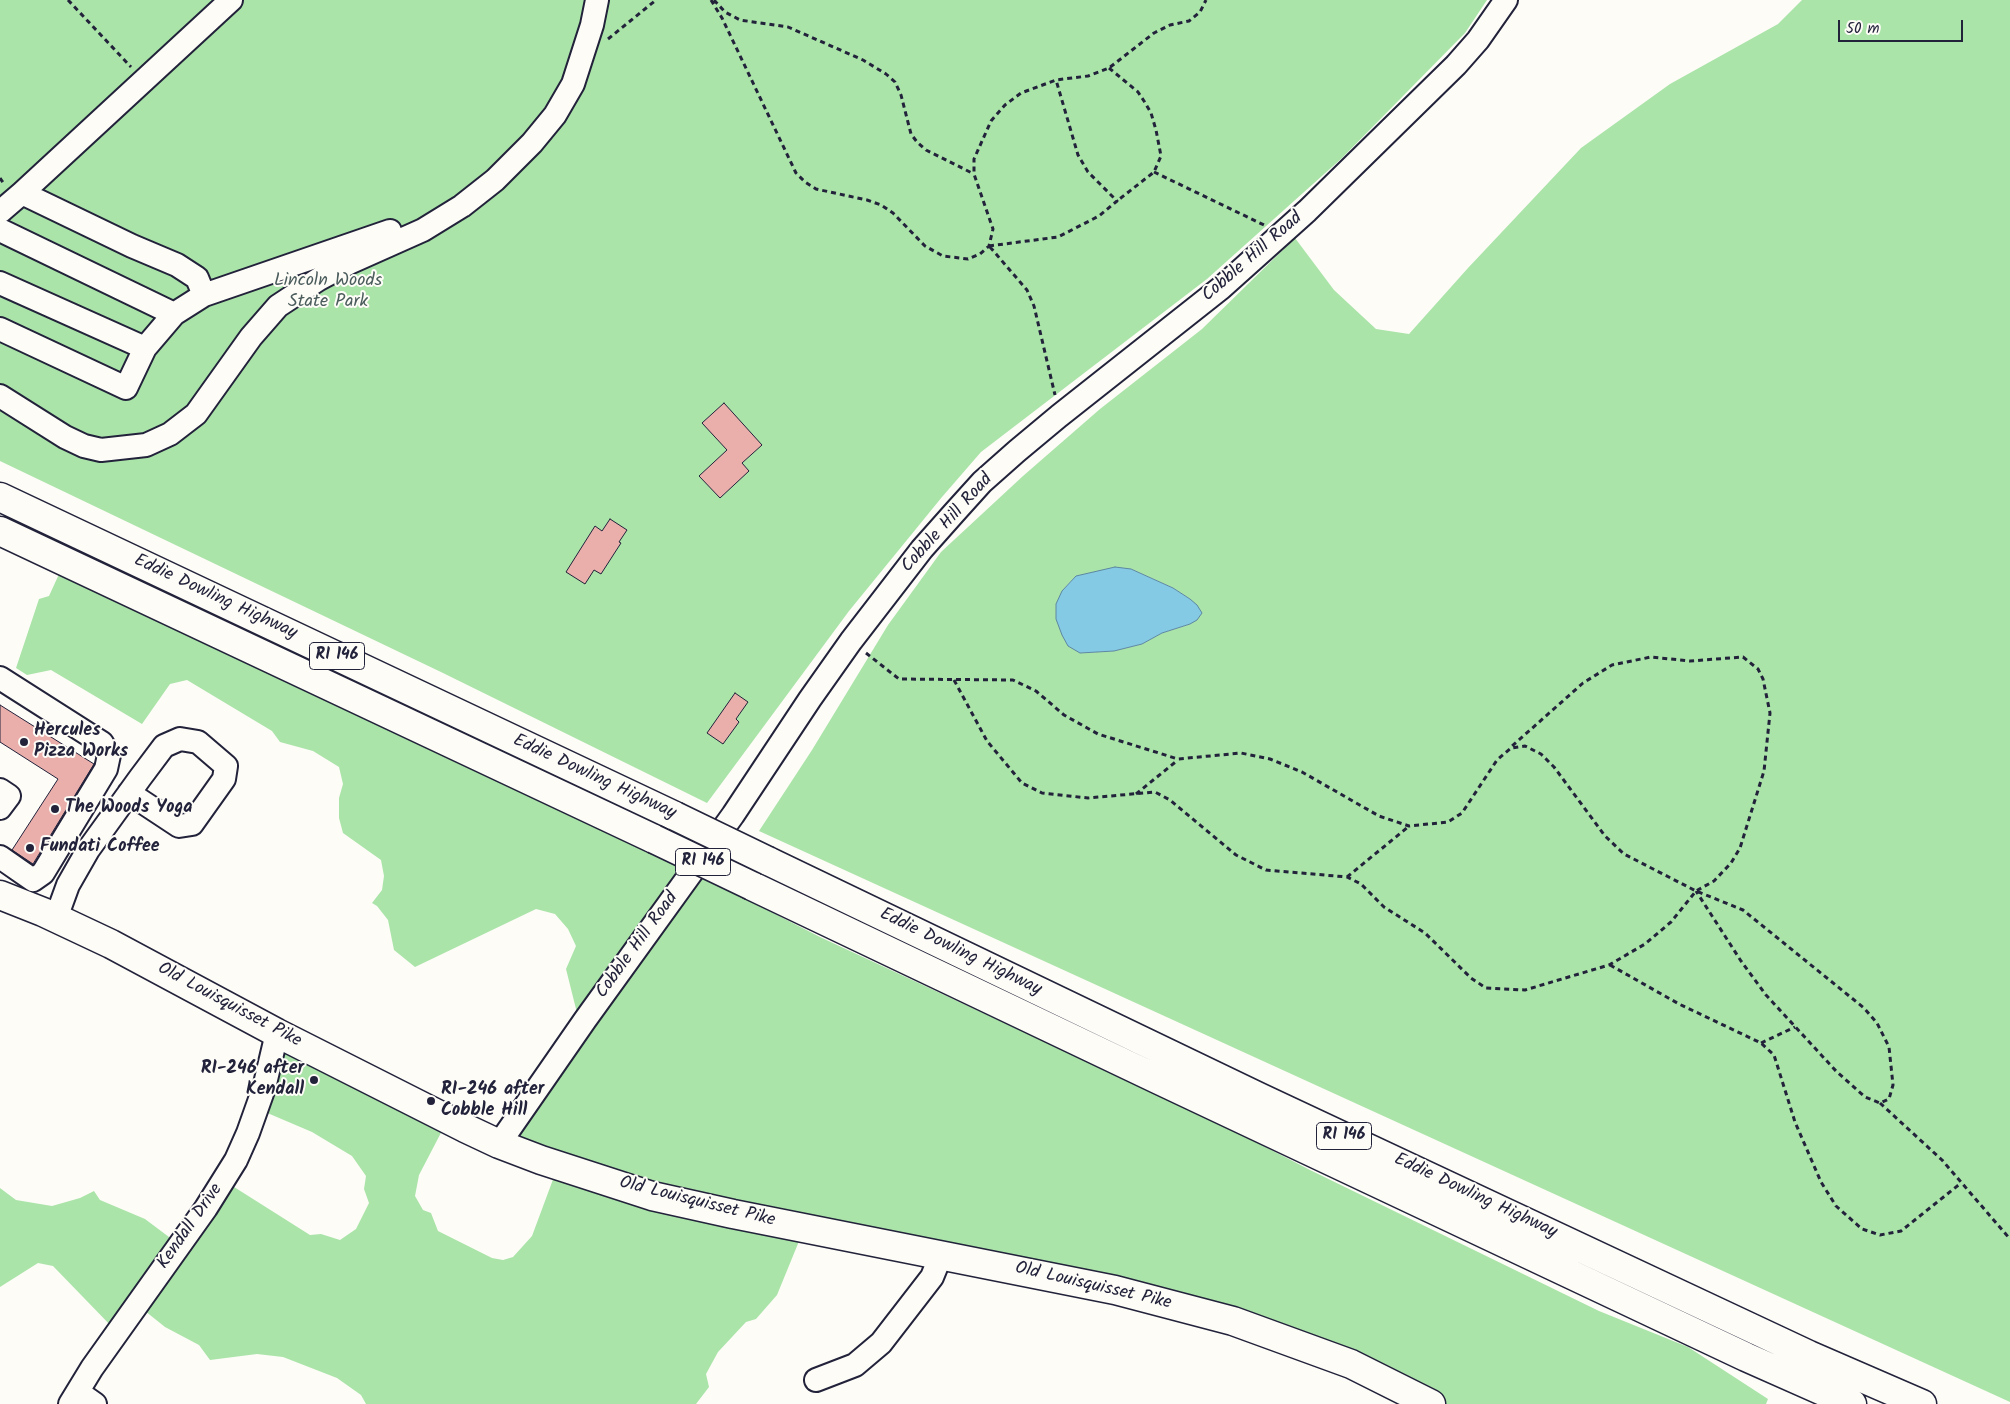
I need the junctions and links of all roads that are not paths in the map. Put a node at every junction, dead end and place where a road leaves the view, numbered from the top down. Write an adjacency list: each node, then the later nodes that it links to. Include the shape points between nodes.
1 (231, 0): 4 (street)
2 (597, 0): 5 (street, via 573,84 554,115 532,143 495,180)
3 (1506, 0): 24 (street, Cobble Hill Road, via 1456,65 1281,234 1221,288 1059,416 982,482 954,512 851,641 733,815)
4 (22, 193): 6 (street); 9 (street, via 177,265 197,278)
5 (462, 206): 9 (street); 13 (street, via 423,230 319,279 278,306 251,337 196,414 170,434 146,445 101,450 84,446)
6 (0, 212)
7 (0, 230): 10 (street)
8 (0, 283): 12 (street)
9 (204, 295): 10 (street)
10 (174, 314): 12 (street)
11 (0, 328): 12 (street, via 126,388)
12 (145, 348)
13 (0, 396)
14 (0, 497): 30 (main road, Eddie Dowling Highway / RI 146, bridge, via 1259,1097)
15 (0, 531): 29 (main road, Eddie Dowling Highway / RI 146, bridge, via 1746,1358)
16 (0, 678): 20 (street, via 102,743 109,755 106,769 43,873 33,880)
17 (0, 790): 19 (street, via 9,796)
18 (129, 793): 22 (street, via 88,850 68,885)
19 (0, 808)
20 (0, 857)
21 (0, 895): 22 (main road, Old Louisquisset Pike)
22 (56, 918): 23 (main road, Old Louisquisset Pike)
23 (277, 1033): 24 (main road, Old Louisquisset Pike); 27 (street, Kendall Drive, via 264,1088 236,1160 206,1208 92,1368)
24 (499, 1144): 25 (main road, Old Louisquisset Pike, via 652,1196)
25 (941, 1255): 26 (street, via 932,1277 881,1343 855,1365); 28 (main road, Old Louisquisset Pike, via 1115,1290 1233,1321 1350,1364)
26 (816, 1380)
27 (81, 1400)
28 (1431, 1404)
29 (1852, 1404)
30 (1922, 1404)

